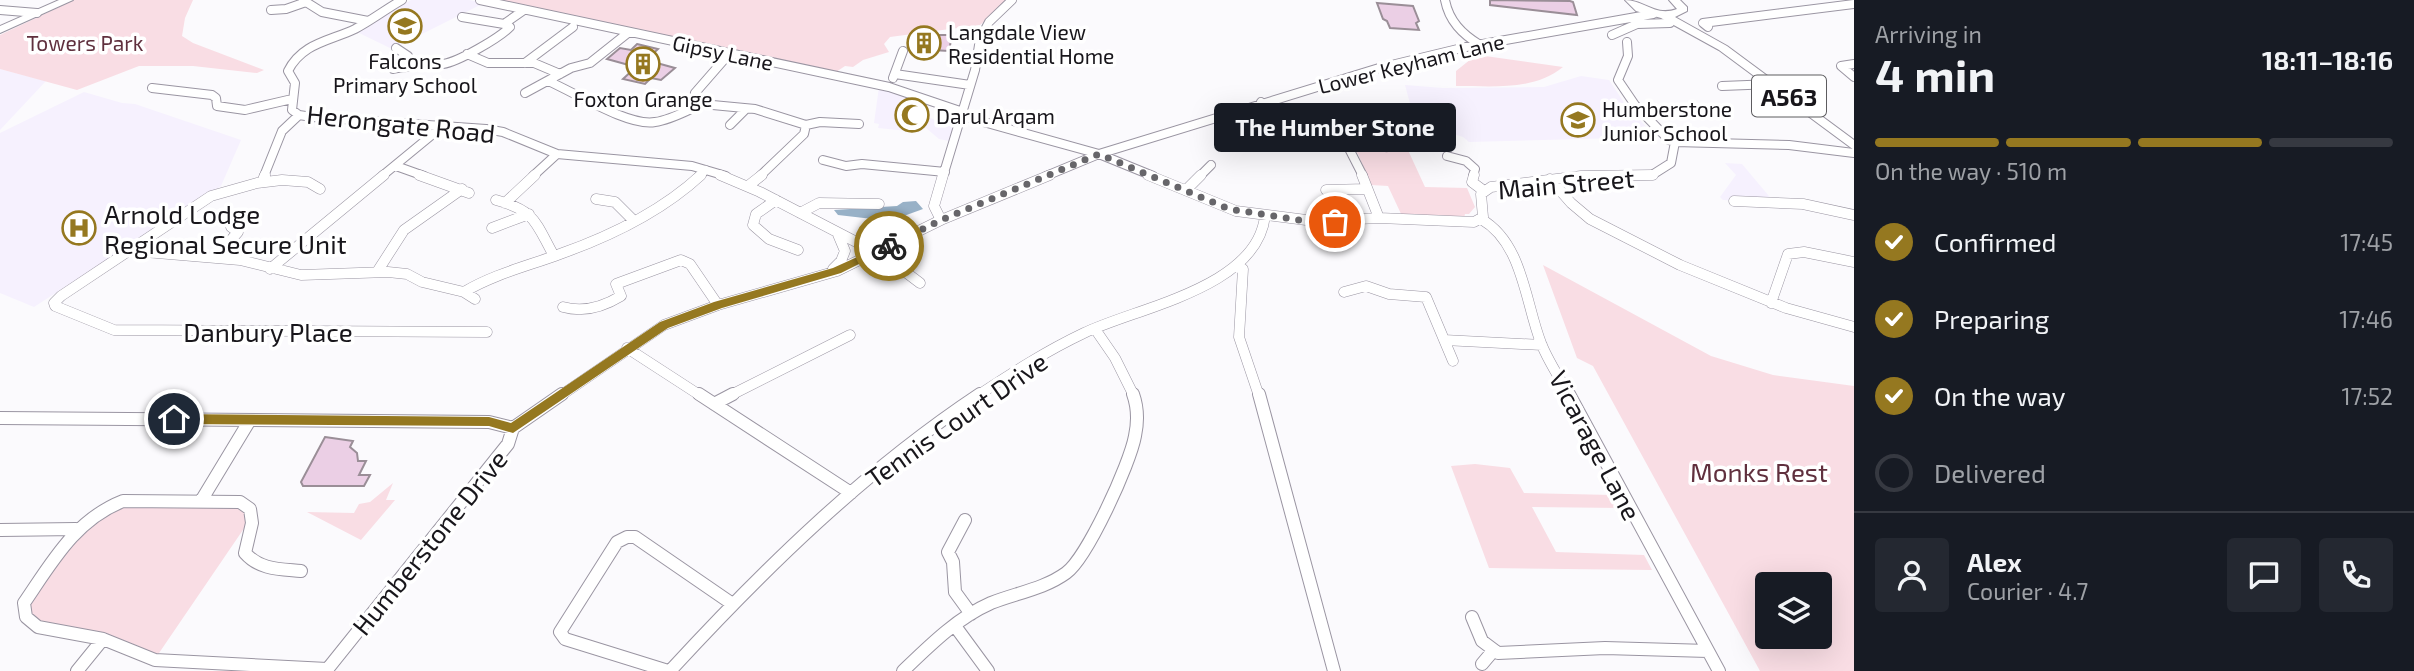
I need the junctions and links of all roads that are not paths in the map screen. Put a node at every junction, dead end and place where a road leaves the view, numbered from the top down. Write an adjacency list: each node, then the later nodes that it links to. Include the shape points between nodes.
1 (68, 0): 13 (highway)
2 (402, 0): 17 (street, Herongate Road)
3 (480, 0): 12 (street, Gipsy Lane)
4 (1012, 0): 43 (street, via 984,25)
5 (1445, 0): 26 (street, via 1454,24)
6 (304, 1): 11 (street); 17 (street, via 321,12)
7 (1630, 1): 15 (highway); 16 (street, Lower Keyham Lane, via 1629,8)
8 (1854, 4): 22 (street, via 1703,23)
9 (1682, 5): 15 (highway); 29 (highway)
10 (0, 10): 13 (street)
11 (271, 10)
12 (524, 10): 19 (street); 25 (street, Gipsy Lane)
13 (37, 13): 24 (highway)
14 (462, 17): 19 (street, via 474,15)
15 (1662, 17): 16 (street, Lower Keyham Lane); 18 (street, via 1616,32); 29 (highway, A563)
16 (1615, 19): 18 (street, Lower Keyham Lane)
17 (368, 21): 49 (street, Herongate Road, via 303,51 288,71 295,83)
18 (1605, 22): 26 (street, Lower Keyham Lane)
19 (504, 23): 31 (street, via 510,27)
20 (563, 25): 21 (street)
21 (573, 27): 23 (street); 33 (street)
22 (1708, 27)
23 (583, 29)
24 (0, 30)
25 (629, 32): 32 (street, Gipsy Lane); 37 (street, via 590,63)
26 (1480, 45): 50 (street, Lower Keyham Lane)
27 (1616, 45): 36 (street, via 1628,44)
28 (396, 48): 31 (street, via 408,56 391,66 393,69 441,65)
29 (1723, 48): 42 (highway, A563)
30 (903, 51): 38 (street)
31 (467, 54): 33 (street, via 488,63)
32 (729, 54): 45 (street, Gipsy Lane); 51 (street, via 695,93)
33 (525, 63): 37 (street)
34 (1854, 64): 39 (street, via 1841,66)
35 (1611, 65): 36 (street)
36 (1623, 68): 61 (street, via 1618,80 1626,94)
37 (560, 74): 40 (street)
38 (895, 74): 43 (street); 45 (street)
39 (1854, 77)
40 (548, 81): 48 (street); 51 (street, via 603,111 654,123)
41 (184, 82): 47 (street)
42 (1773, 84): 44 (street); 62 (highway, A563)
43 (970, 85): 54 (street)
44 (1722, 86)
45 (889, 87): 54 (street, Gipsy Lane)
46 (152, 88): 47 (street)
47 (173, 89): 49 (street, via 212,95 217,106 226,110)
48 (525, 93)
49 (292, 99): 55 (street, Herongate Road, via 292,110)
50 (1261, 102): 53 (street, via 1280,116 1295,119); 65 (street, Lower Keyham Lane)
51 (702, 104): 52 (street)
52 (746, 108): 59 (street); 60 (street)
53 (1336, 111)
54 (962, 114): 65 (street, Gipsy Lane); 71 (street)
55 (299, 115): 58 (street, Herongate Road); 73 (street, via 282,131)
56 (1350, 119): 77 (street, via 1340,131 1356,158)
57 (859, 124): 60 (street)
58 (444, 125): 64 (street, Herongate Road, via 503,132); 69 (street)
59 (730, 125)
60 (806, 125): 74 (street, via 804,134 774,166)
61 (1675, 142): 63 (street, via 1790,145); 72 (street, Main Street, via 1671,163 1652,175)
62 (1854, 146)
63 (1854, 153)
64 (557, 154): 70 (street, Herongate Road); 85 (street, via 501,202)
65 (1099, 154): 76 (street, Main Street); 90 (street, Humberstone Drive)
66 (1447, 156): 79 (street, via 1475,169 1472,182)
67 (823, 160): 71 (street, via 846,166)
68 (1211, 165): 76 (street)
69 (396, 166): 102 (street); 103 (street, via 466,191 404,230)
70 (706, 170): 74 (street, Herongate Road); 91 (street, via 666,205)
71 (945, 172): 90 (street, via 934,206)
72 (1550, 179): 79 (street, Main Street, via 1508,183); 109 (street, via 1597,223)
73 (262, 182): 75 (street, via 295,180); 95 (street, via 211,196)
74 (748, 186): 81 (street, Herongate Road)
75 (320, 189)
76 (1186, 189): 87 (street, Main Street, via 1223,207)
77 (1366, 189): 78 (street); 88 (street)
78 (1326, 190)
79 (1484, 191): 89 (street, Main Street)
80 (596, 198): 91 (street, via 615,202)
81 (776, 200): 84 (street, Herongate Road); 96 (street, via 756,214 753,225 769,239)
82 (1734, 201): 86 (street, via 1803,204)
83 (879, 204): 84 (street, via 819,202)
84 (800, 213): 94 (street, Herongate Road)
85 (529, 214): 93 (street); 98 (street)
86 (1854, 215)
87 (1265, 216): 88 (street, Main Street, via 1335,222); 101 (street, Tennis Court Drive, via 1265,228)
88 (1379, 218): 89 (street, Main Street, via 1464,223)
89 (1481, 219): 117 (street, Vicarage Lane, via 1502,236 1517,265)
90 (941, 220): 97 (street, Humberstone Drive)
91 (634, 221): 98 (street)
92 (231, 227): 99 (street, via 239,232)
93 (492, 228)
94 (836, 232): 97 (street, Herongate Road); 104 (street, via 845,251)
95 (135, 247): 99 (street, via 145,252); 114 (street, Danbury Place, via 61,296 55,306 114,330 475,328)
96 (798, 250)
97 (877, 253): 104 (street, Humberstone Drive); 105 (street, Herongate Road)
98 (554, 256): 106 (street, via 485,278)
99 (215, 258): 102 (street)
100 (1854, 262): 109 (street, via 1804,252 1788,254)
101 (1238, 266): 113 (street, Tennis Court Drive, via 1203,286); 144 (street, via 1244,270 1239,337 1266,415)
102 (270, 269): 103 (street, via 301,275)
103 (377, 272): 106 (street, via 407,274)
104 (828, 274): 110 (street, Humberstone Drive)
105 (920, 283)
106 (464, 292): 108 (street)
107 (1344, 292): 116 (street, via 1366,286 1393,295 1426,297)
108 (475, 299)
109 (1771, 303): 112 (street)
110 (718, 305): 111 (street, via 690,264 681,260 612,280 622,294 619,299 581,311); 118 (street, Humberstone Drive, via 664,325)
111 (563, 307)
112 (1854, 327)
113 (1095, 329): 124 (street, Tennis Court Drive, via 989,389); 131 (street, via 1121,364 1133,391 1138,423 1130,457 1075,566 1054,580)
114 (487, 332)
115 (850, 335): 120 (street)
116 (1444, 340): 117 (street); 119 (street)
117 (1542, 345): 136 (street, Vicarage Lane)
118 (627, 348): 120 (street); 123 (street, Humberstone Drive)
119 (1453, 361)
120 (714, 404): 124 (street)
121 (0, 418): 122 (street)
122 (250, 420): 123 (street, via 489,422); 125 (street)
123 (513, 428): 139 (street, Humberstone Drive, via 508,444)
124 (852, 493): 130 (street, Tennis Court Drive)
125 (201, 501): 127 (street, via 123,500 90,515); 129 (street, via 240,502 250,509 252,523 245,553 251,563)
126 (965, 520): 131 (street, via 948,552 955,592)
127 (76, 529): 128 (street); 134 (street, via 24,603 26,617 38,627)
128 (0, 530)
129 (301, 571)
130 (732, 603): 141 (street, Tennis Court Drive); 141 (street, via 635,537 618,542 560,632 565,639)
131 (971, 614): 133 (street)
132 (1472, 617): 135 (street, via 1482,641)
133 (955, 626): 142 (street); 143 (street)
134 (103, 639): 138 (street, via 155,660); 140 (street)
135 (1493, 651): 136 (street); 137 (street)
136 (1708, 651): 145 (street, Vicarage Lane)
137 (1482, 664)
138 (206, 667): 139 (street)
139 (326, 670)
140 (77, 671)
141 (669, 671)
142 (903, 671)
143 (988, 671)
144 (1334, 671)
145 (1719, 671)

